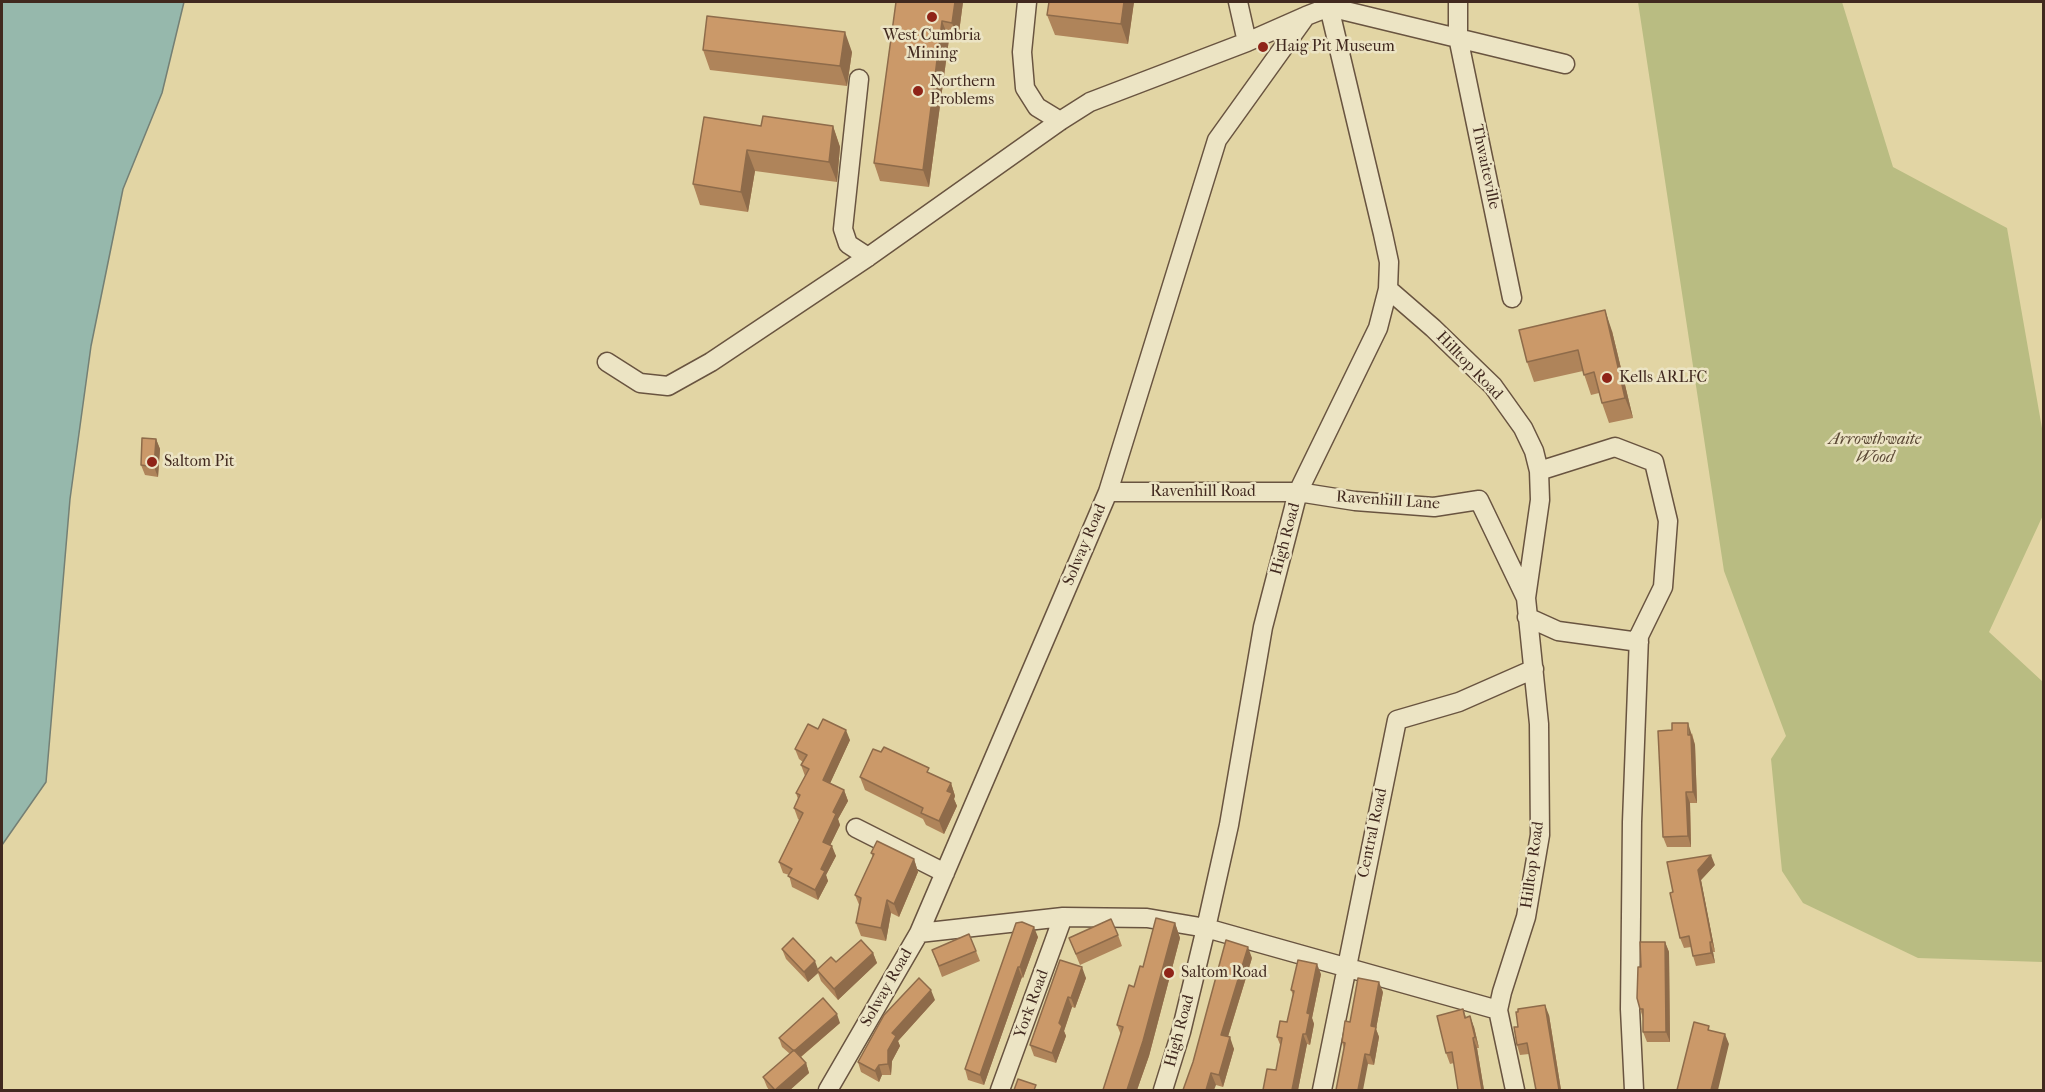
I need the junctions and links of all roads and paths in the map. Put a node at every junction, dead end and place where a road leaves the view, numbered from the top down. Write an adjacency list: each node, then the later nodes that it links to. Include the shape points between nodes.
1 (1027, 2): 10 (street, via 1022,52 1025,88 1037,107)
2 (1239, 2): 7 (street)
3 (1458, 2): 6 (street, Thwaiteville)
4 (1330, 4): 5 (street); 6 (street); 12 (street, High Road, via 1389,262)
5 (1306, 16): 7 (street); 16 (street, Solway Road, via 1217,140)
6 (1458, 37): 8 (street); 13 (street, Thwaiteville)
7 (1247, 42): 10 (street, via 1090,102)
8 (1565, 64)
9 (859, 79): 11 (street, via 843,229 848,244)
10 (1060, 121): 11 (street)
11 (868, 257): 14 (street, via 711,362 668,386 640,383)
12 (1388, 289): 15 (street, Hilltop Road, via 1493,386 1523,429); 17 (street, High Road, via 1378,328)
13 (1512, 298)
14 (607, 362)
15 (1539, 471): 19 (street, Hilltop Road, via 1540,500); 21 (street, via 1615,447 1654,462 1668,521 1663,587)
16 (1108, 492): 17 (street, Ravenhill Road); 24 (street, Solway Road)
17 (1298, 492): 18 (street, Ravenhill Lane, via 1434,507); 26 (street, High Road, via 1263,627 1229,825)
18 (1479, 500): 19 (street, Hilltop Road)
19 (1526, 598): 20 (street, Hilltop Road)
20 (1527, 617): 21 (street, via 1558,631); 22 (street, Hilltop Road)
21 (1639, 642): 35 (street, via 1630,1009)
22 (1534, 669): 28 (street, Central Road, via 1459,702 1396,720); 29 (street, Hilltop Road, via 1539,724 1540,835 1526,917)
23 (856, 828): 24 (street)
24 (945, 873): 27 (street, Solway Road)
25 (1063, 917): 26 (street, via 1147,918); 27 (street); 31 (street, York Road)
26 (1206, 928): 28 (street); 32 (street, High Road)
27 (919, 933): 30 (street, Solway Road)
28 (1346, 967): 29 (street); 33 (street, Central Road)
29 (1498, 1010): 34 (street, Hilltop Road)
30 (828, 1090)
31 (1000, 1090)
32 (1163, 1090)
33 (1322, 1090)
34 (1515, 1090)
35 (1634, 1090)

